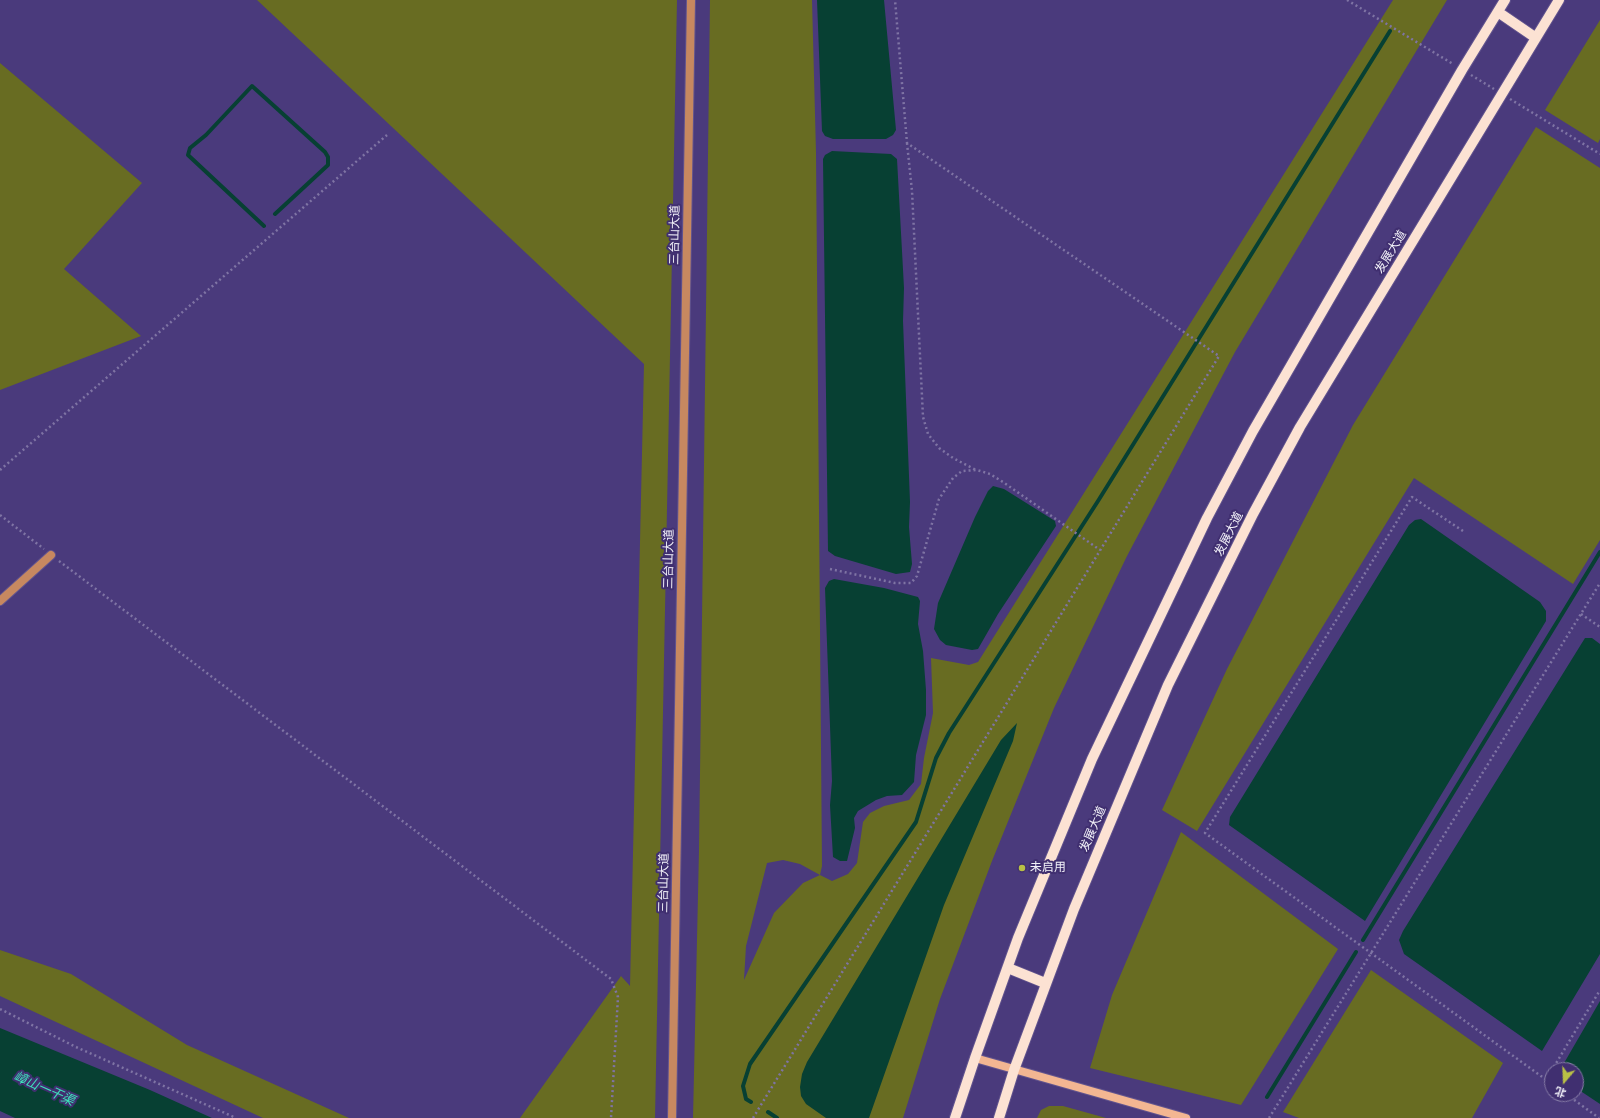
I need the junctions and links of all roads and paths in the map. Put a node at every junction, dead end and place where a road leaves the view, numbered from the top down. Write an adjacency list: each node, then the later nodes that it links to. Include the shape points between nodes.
1 (690, 0): 36 (street, 三台山大道)
2 (895, 0): 11 (path)
3 (1347, 0): 8 (path)
4 (1505, 0): 6 (main road)
5 (1560, 0): 7 (main road, 发展大道)
6 (1498, 12): 7 (main road); 8 (main road)
7 (1536, 38): 9 (main road, 发展大道)
8 (1462, 70): 9 (path); 25 (main road, via 1253,431 1207,518 1092,759)
9 (1502, 94): 12 (path); 26 (main road, 发展大道, via 1300,427 1253,514 1168,685)
10 (387, 135): 13 (path)
11 (907, 143): 14 (path, via 912,191 923,417 928,434 939,448); 17 (path, via 1219,356)
12 (1600, 154)
13 (0, 470)
14 (977, 470): 17 (path, via 1003,482); 19 (path, via 962,471 938,499 917,576 911,583 895,583)
15 (0, 515): 18 (path)
16 (1463, 531): 24 (path, via 1412,497 1205,833)
17 (1100, 550): 37 (path)
18 (51, 555): 21 (street); 35 (path, via 611,979 618,997)
19 (830, 569)
20 (1600, 583): 22 (path)
21 (0, 601)
22 (1581, 614): 23 (path); 24 (path)
23 (1600, 627)
24 (1370, 954): 32 (path); 41 (path)
25 (1008, 968): 26 (main road); 29 (main road)
26 (1045, 984): 31 (main road, 发展大道)
27 (1600, 990): 30 (path)
28 (0, 1009): 34 (path, via 76,1047)
29 (975, 1058): 31 (main road); 38 (main road)
30 (1557, 1062)
31 (1014, 1070): 39 (main road, 发展大道); 40 (main road)
32 (1544, 1079)
33 (1577, 1102): 42 (path)
34 (236, 1118)
35 (611, 1118)
36 (672, 1118)
37 (753, 1118)
38 (955, 1118)
39 (999, 1118)
40 (1186, 1118)
41 (1269, 1118)
42 (1599, 1118)

